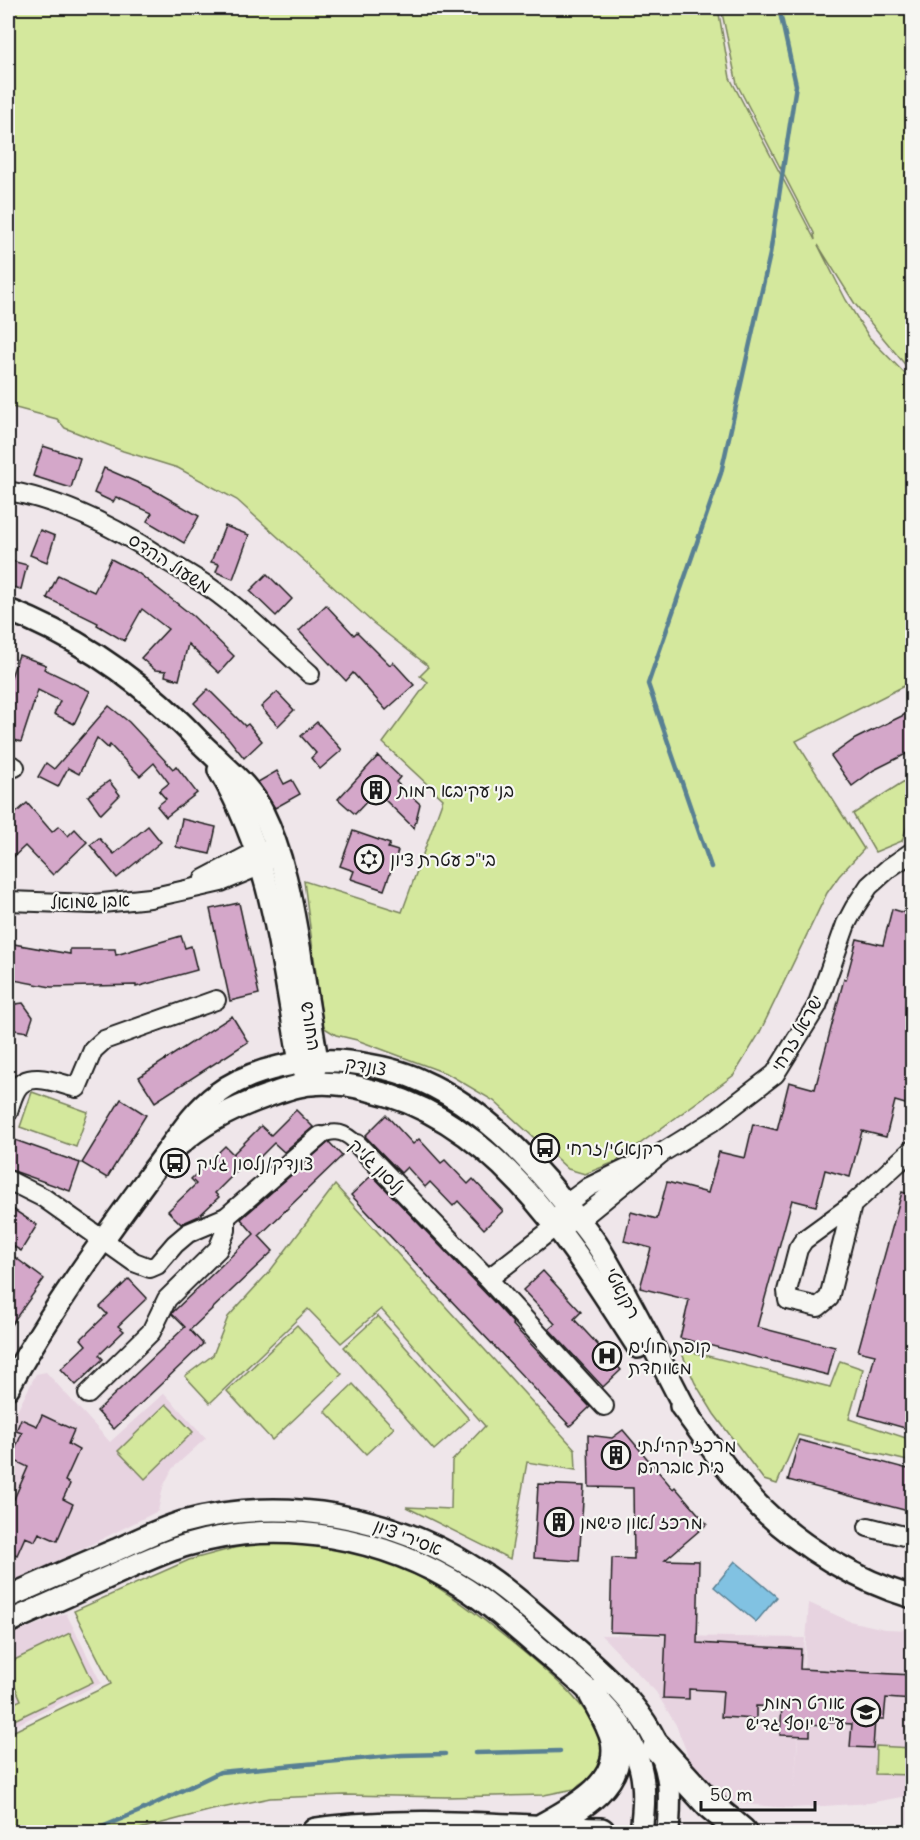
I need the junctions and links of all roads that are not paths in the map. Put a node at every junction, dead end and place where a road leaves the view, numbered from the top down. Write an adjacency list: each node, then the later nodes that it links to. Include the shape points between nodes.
1 (8, 491): 3 (street, משעול ההדס, via 89,516 126,535 210,588)
2 (8, 610): 5 (street, החורש, via 81,645 179,721 207,749)
3 (310, 674)
4 (912, 852): 17 (street, ישראל זרחי, via 869,886 855,907 817,1006 775,1074 732,1108 663,1152 589,1188)
5 (265, 856): 6 (street, אבן שמואל, via 173,894 93,904); 8 (street, החורש, via 279,940)
6 (8, 901)
7 (216, 1000): 10 (street, via 104,1040 93,1050 78,1088 40,1079 25,1080 16,1088)
8 (308, 1061): 9 (street, החורש); 14 (street, צונדק, via 243,1080 217,1093 179,1132); 17 (street, צונדק, via 392,1070 445,1093 507,1138)
9 (310, 1084): 14 (street, צונדק, via 234,1109 184,1140); 19 (street, צונדק, via 385,1093 433,1113 492,1156)
10 (8, 1112)
11 (320, 1136): 12 (street, נלסון גליק, via 330,1131 341,1132); 18 (street, נלסון גליק)
12 (357, 1144): 21 (street, נלסון גליק)
13 (912, 1150): 16 (street)
14 (158, 1165): 20 (street, צונדק)
15 (8, 1180): 20 (street, via 44,1198)
16 (852, 1205): 16 (street, via 804,1240 798,1249 788,1300 818,1307 828,1298)
17 (573, 1212): 19 (street); 26 (street, רקנאטי, via 600,1249)
18 (226, 1217): 20 (street, נלסון גליק, via 188,1233 150,1268 134,1262); 24 (street, via 226,1230 218,1249 167,1299 151,1332)
19 (556, 1226): 21 (street); 26 (street, רקנאטי)
20 (102, 1238): 22 (street, צונדק)
21 (488, 1279): 25 (street, נלסון גליק)
22 (13, 1376): 23 (street, צונדק)
23 (8, 1388)
24 (88, 1394)
25 (604, 1406)
26 (690, 1418): 29 (street, רקנאטי, via 759,1505 803,1544)
27 (868, 1527): 28 (street)
28 (912, 1538)
29 (855, 1573): 30 (street, רקנאטי); 32 (street, רקנאטי)
30 (912, 1586)
31 (8, 1597): 35 (street, אסירי ציון, via 162,1529 193,1520 273,1510 382,1524 430,1542 505,1589 609,1677 643,1719)
32 (912, 1597)
33 (8, 1622): 34 (street, אסירי ציון, via 188,1545 234,1536 303,1533 375,1546 441,1574 491,1607)
34 (593, 1694): 36 (main road, via 615,1741 614,1767 606,1782 584,1801); 39 (street, אסירי ציון, via 624,1731 639,1764 644,1792)
35 (657, 1747): 40 (street, אסירי ציון, via 668,1777); 41 (main road, via 709,1804)
36 (538, 1830): 37 (main road, via 409,1826); 38 (main road)
37 (316, 1833)
38 (602, 1833)
39 (641, 1833)
40 (668, 1833)
41 (742, 1833)

